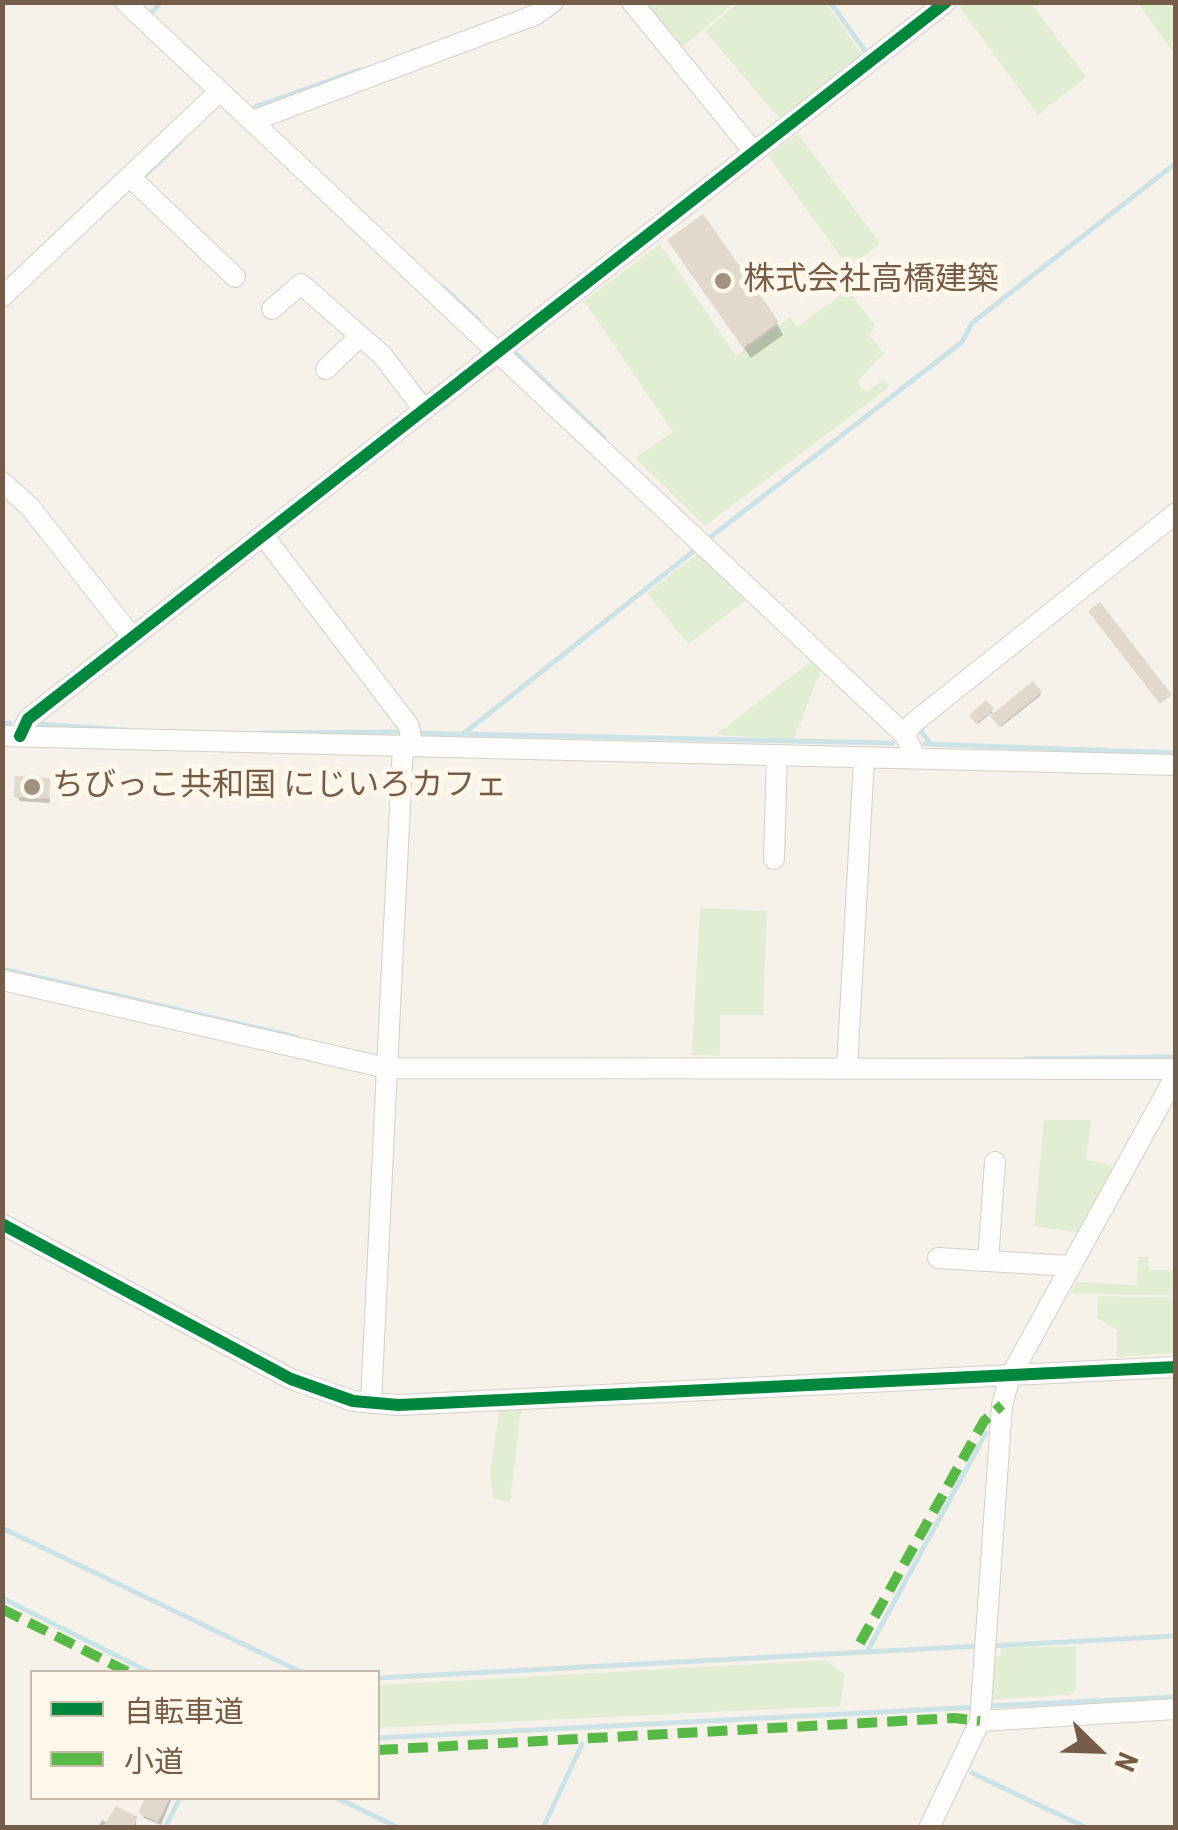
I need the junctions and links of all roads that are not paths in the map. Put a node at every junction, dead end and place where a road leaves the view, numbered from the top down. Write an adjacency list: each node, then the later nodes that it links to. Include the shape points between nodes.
1 (125, 2): 5 (street)
2 (553, 2): 6 (street, via 535,15)
3 (632, 2): 7 (street)
4 (946, 2): 7 (street)
5 (220, 91): 6 (street); 8 (street)
6 (252, 121): 13 (street)
7 (754, 152): 13 (street)
8 (130, 178): 9 (street); 10 (street)
9 (235, 276)
10 (2, 296)
11 (272, 309): 12 (street, via 301,284)
12 (360, 336): 14 (street); 15 (street)
13 (500, 350): 15 (street); 20 (street)
14 (326, 370)
15 (424, 410): 18 (street)
16 (2, 482): 19 (street, via 30,507)
17 (1176, 512): 20 (street)
18 (263, 535): 19 (street); 22 (street, via 409,726)
19 (132, 637): 21 (street)
20 (909, 730): 25 (street)
21 (11, 736): 22 (street)
22 (407, 745): 23 (street); 30 (street)
23 (777, 756): 24 (street); 27 (street)
24 (864, 758): 25 (street); 29 (street)
25 (916, 758): 26 (street)
26 (1176, 765)
27 (774, 858)
28 (2, 980): 30 (street)
29 (847, 1062): 30 (street); 31 (street)
30 (387, 1068): 39 (street)
31 (1176, 1072): 36 (street)
32 (995, 1162): 35 (street)
33 (2, 1224): 39 (street, via 291,1378 334,1397)
34 (938, 1258): 35 (street)
35 (988, 1261): 36 (street)
36 (1071, 1266): 38 (street)
37 (1176, 1367): 38 (street)
38 (1010, 1377): 39 (street); 41 (street, via 1002,1405)
39 (371, 1397)
40 (1176, 1710): 41 (street)
41 (981, 1712): 42 (street)
42 (929, 1828)

